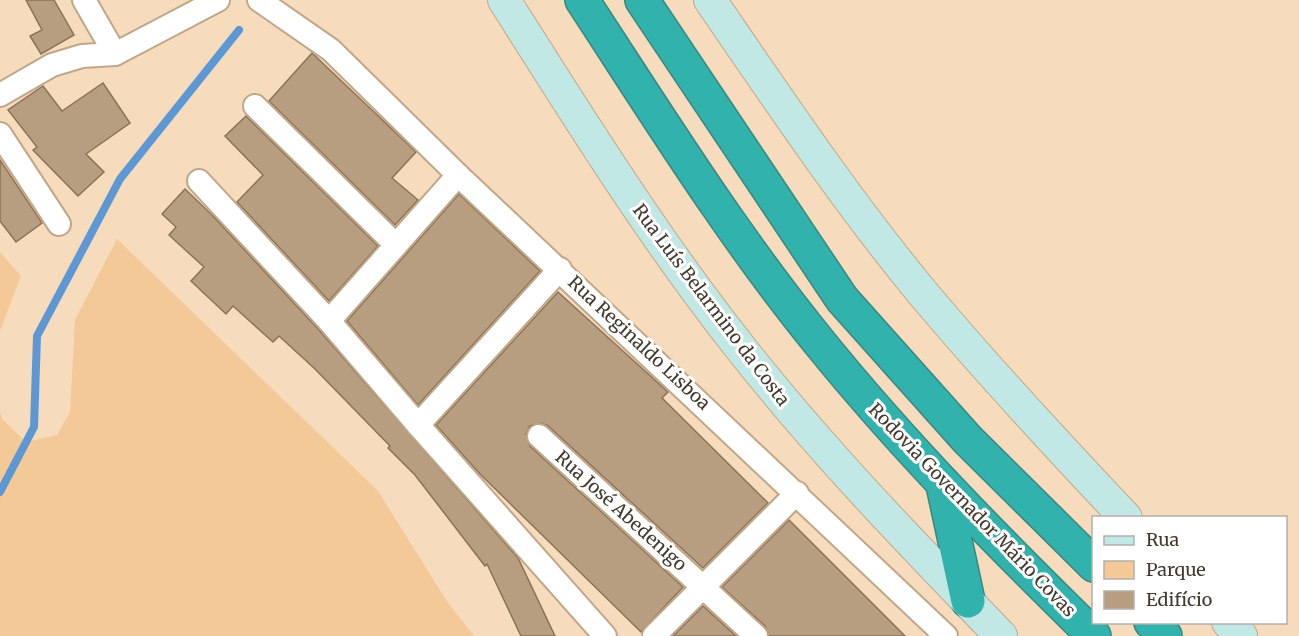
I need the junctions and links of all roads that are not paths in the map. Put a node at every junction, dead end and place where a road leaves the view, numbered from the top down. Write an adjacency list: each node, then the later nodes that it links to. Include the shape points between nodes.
1 (84, 0): 8 (street)
2 (218, 0): 8 (street)
3 (259, 0): 12 (street, Rua Reginaldo Lisboa, via 331,51)
4 (504, 0): 25 (main road, Rua Luís Belarmino da Costa, via 616,176 738,345 793,412)
5 (582, 0): 20 (highway, Rodovia Governador Mário Covas, via 692,171 774,284 874,410)
6 (642, 0): 23 (highway, via 842,299 967,439)
7 (710, 0): 22 (main road, via 826,168 920,290 1025,413)
8 (115, 54): 9 (street, via 82,56 52,65)
9 (0, 95)
10 (255, 106): 15 (street)
11 (0, 134): 14 (street)
12 (458, 175): 15 (street); 16 (street, Rua Reginaldo Lisboa)
13 (199, 181): 17 (street)
14 (59, 224)
15 (396, 245): 17 (street)
16 (560, 269): 18 (street); 21 (street, Rua Reginaldo Lisboa)
17 (329, 321): 18 (street)
18 (418, 425): 28 (street)
19 (539, 436): 24 (street, Rua José Abedenigo)
20 (943, 485): 25 (highway); 33 (highway, Rodovia Governador Mário Covas)
21 (797, 493): 24 (street); 31 (street, Rua Reginaldo Lisboa)
22 (1124, 516)
23 (1092, 563)
24 (704, 586): 29 (street); 30 (street, Rua José Abedenigo)
25 (968, 602): 32 (main road, Rua Luís Belarmino da Costa)
26 (1153, 624): 34 (highway)
27 (1230, 624): 35 (main road)
28 (605, 636)
29 (654, 636)
30 (756, 636)
31 (946, 636)
32 (1001, 636)
33 (1094, 636)
34 (1165, 636)
35 (1241, 636)

